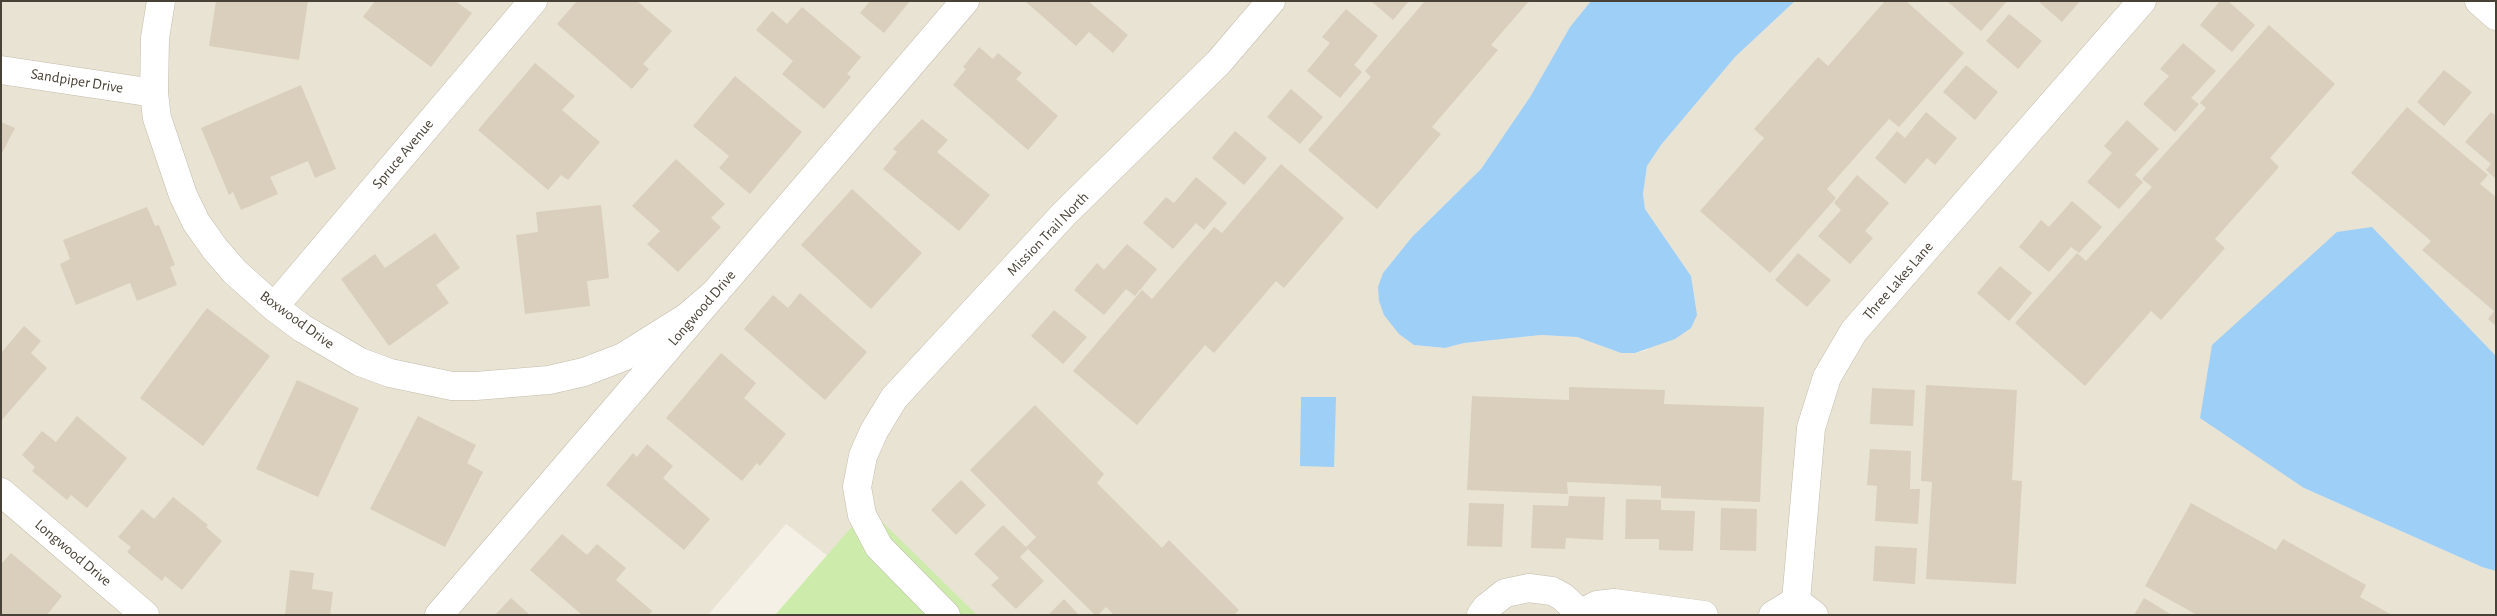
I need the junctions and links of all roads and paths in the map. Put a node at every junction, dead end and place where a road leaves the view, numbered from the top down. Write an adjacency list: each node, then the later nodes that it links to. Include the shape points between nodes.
1 (161, 1): 9 (street, Boxwood Drive, via 155,38)
2 (533, 1): 11 (street, Spruce Avenue)
3 (964, 1): 10 (street, Longwood Drive)
4 (1271, 1): 17 (street, Mission Trail North, via 1219,62 1064,214 894,398 874,431 863,456 857,487 862,515 879,547)
5 (2142, 1): 13 (street, Three Lakes Lane, via 1854,331 1827,377 1812,428)
6 (2479, 1): 7 (street)
7 (2496, 16)
8 (1, 70): 9 (street, Sandpiper Drive)
9 (154, 93): 11 (street, Boxwood Drive, via 165,146 196,222 235,272)
10 (716, 292): 11 (street, Boxwood Drive, via 661,334 607,363 549,380 476,386 424,381 360,362 309,333); 16 (street, Longwood Drive)
11 (274, 307)
12 (1, 492): 15 (street, Longwood Drive)
13 (1795, 610)
14 (1581, 614): 18 (street, via 1573,604 1552,591 1529,588 1505,593); 19 (street, via 1597,605 1614,604)
15 (146, 615)
16 (439, 615)
17 (946, 615)
18 (1481, 615)
19 (1704, 615)

